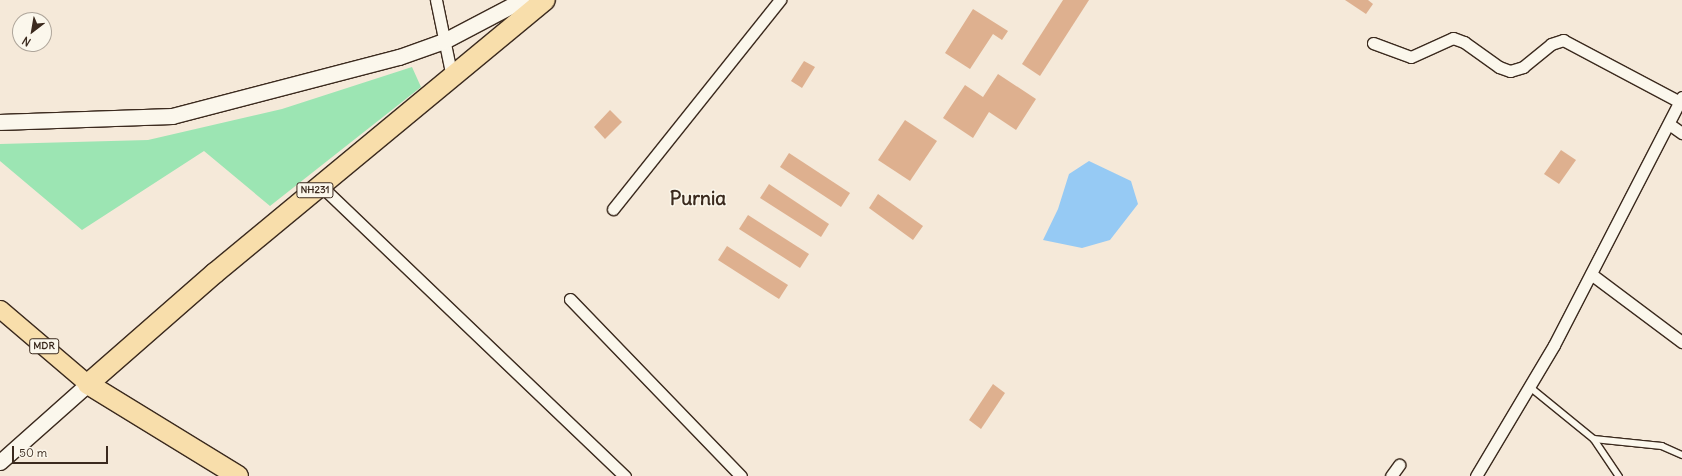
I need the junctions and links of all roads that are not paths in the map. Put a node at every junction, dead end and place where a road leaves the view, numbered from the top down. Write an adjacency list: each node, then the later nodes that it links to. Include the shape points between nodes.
1 (436, 0): 5 (street)
2 (522, 0): 5 (street)
3 (545, 0): 7 (highway, NH231)
4 (780, 0): 13 (street)
5 (444, 41): 7 (street); 9 (street, via 399,57 172,116)
6 (1373, 43): 8 (street, via 1411,57 1453,38 1464,42 1499,67 1510,70 1523,67 1556,40 1563,40)
7 (452, 77): 12 (highway, NH231)
8 (1681, 99): 10 (street)
9 (0, 122)
10 (1669, 124): 11 (street); 14 (street)
11 (1682, 133)
12 (320, 185): 18 (highway, NH231, via 214,273); 25 (street)
13 (613, 208)
14 (1591, 274): 17 (street); 19 (street)
15 (570, 299): 26 (street)
16 (0, 309): 18 (main road, MDR)
17 (1682, 342)
18 (88, 384): 22 (street); 24 (highway)
19 (1530, 387): 20 (lane); 28 (street)
20 (1594, 439): 21 (lane, via 1662,446); 29 (lane)
21 (1682, 455)
22 (0, 462)
23 (1399, 465): 27 (street)
24 (238, 476)
25 (625, 476)
26 (741, 476)
27 (1391, 476)
28 (1476, 476)
29 (1620, 476)

